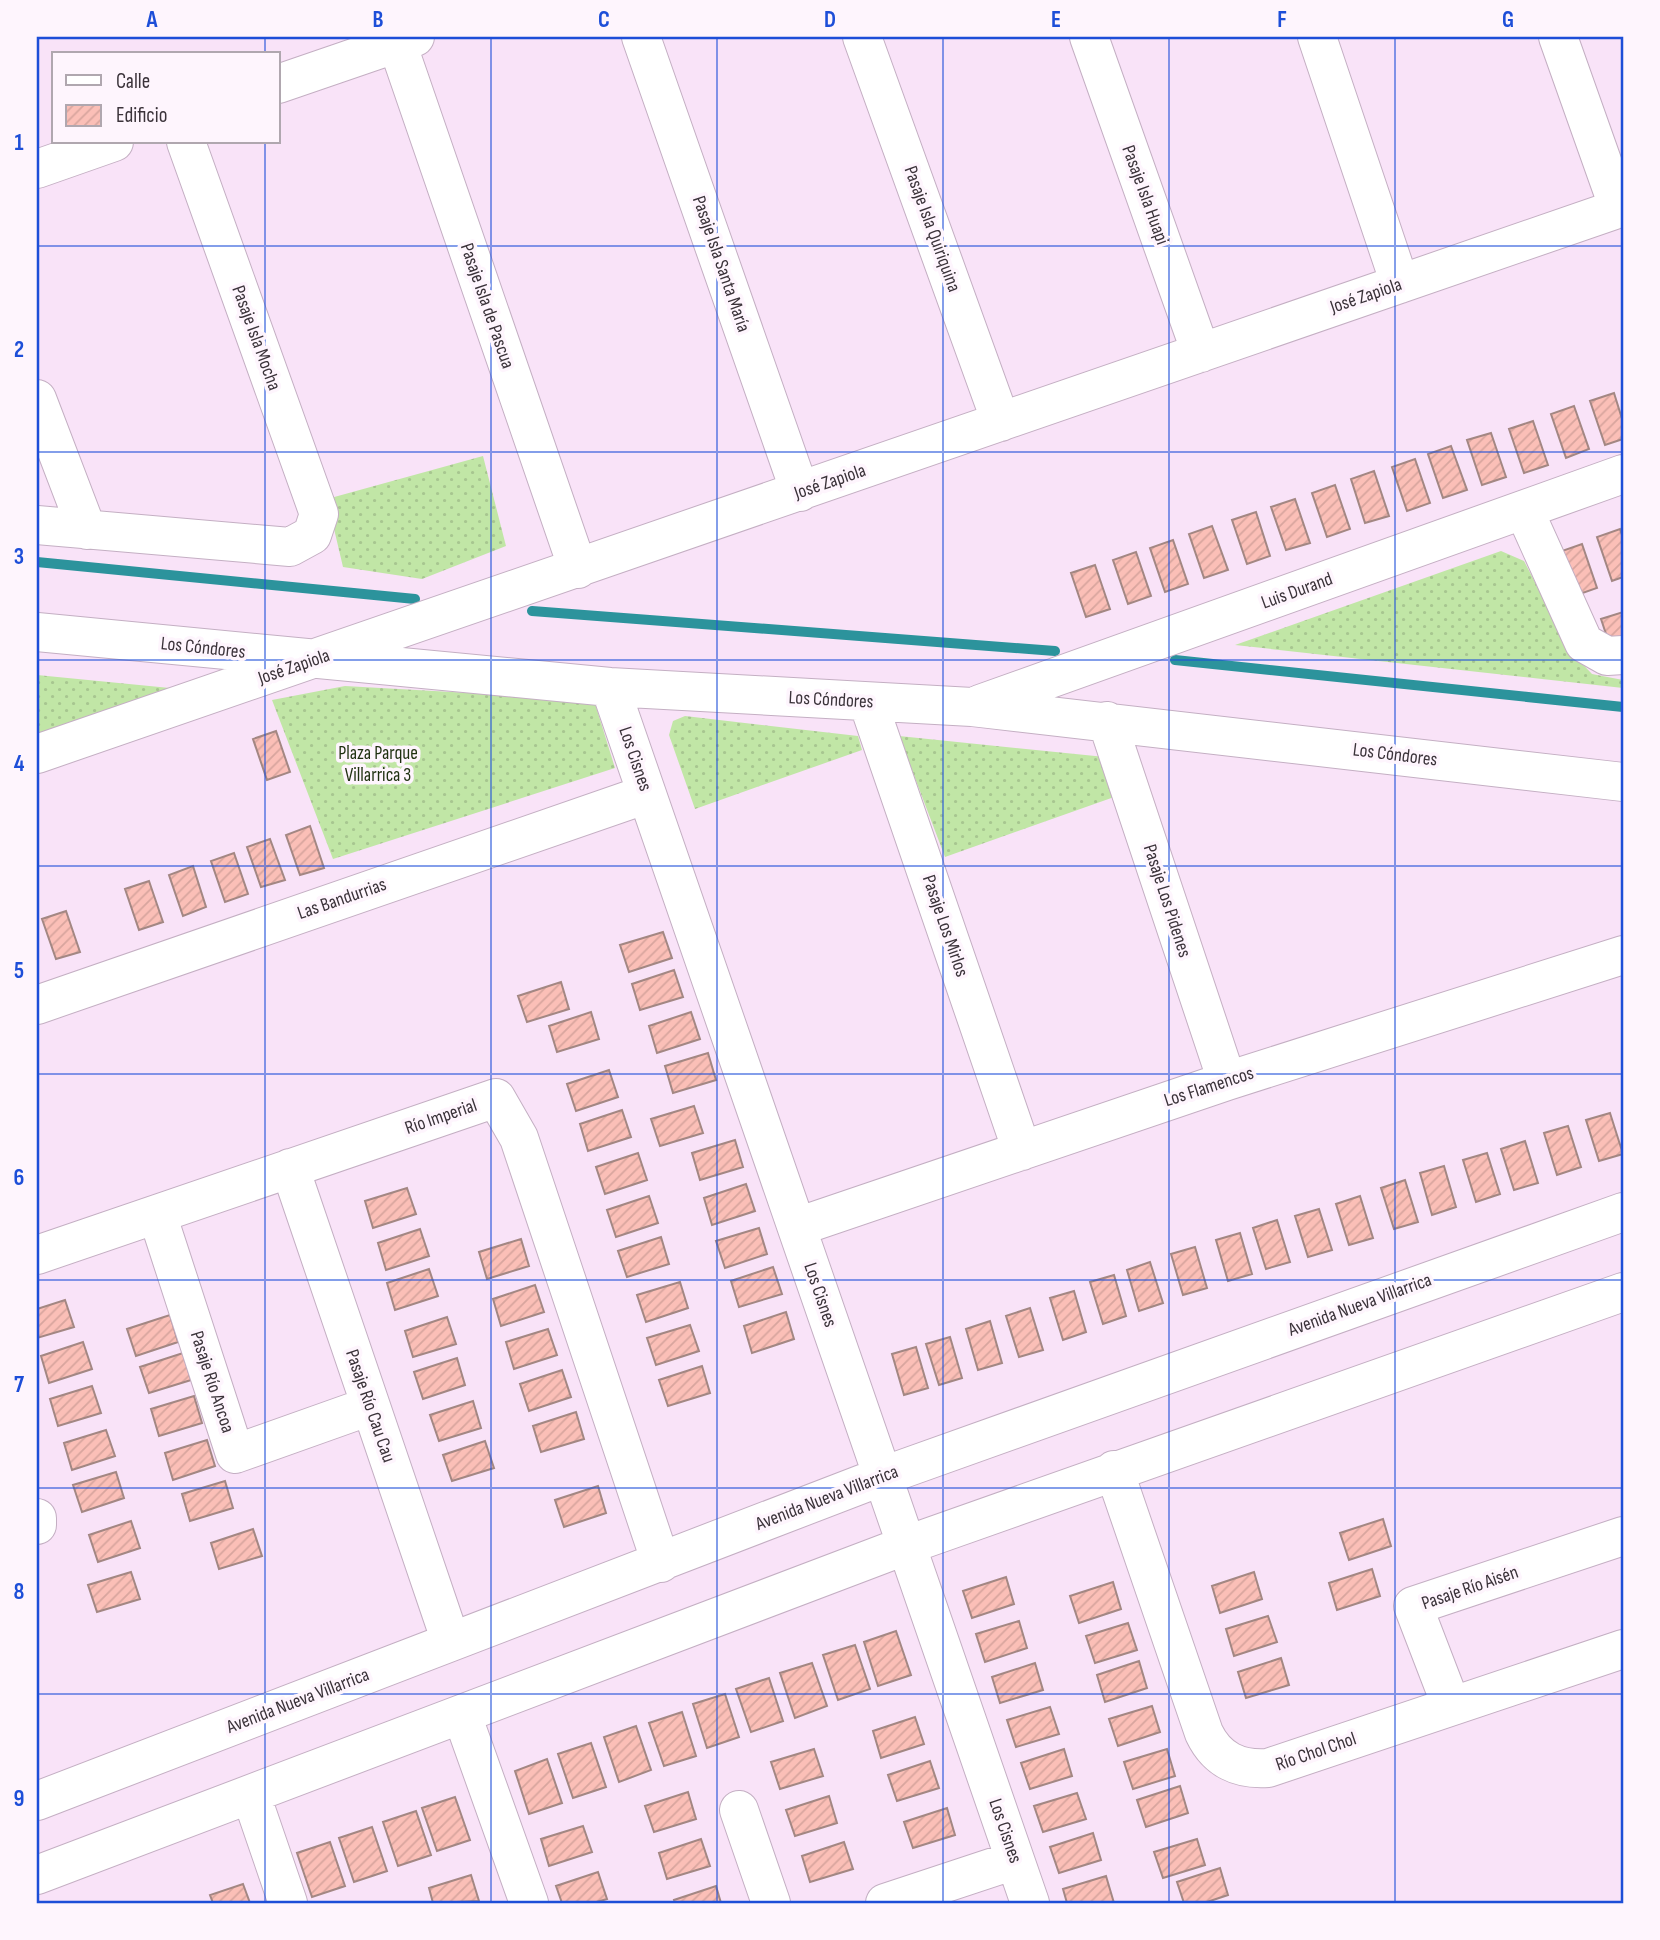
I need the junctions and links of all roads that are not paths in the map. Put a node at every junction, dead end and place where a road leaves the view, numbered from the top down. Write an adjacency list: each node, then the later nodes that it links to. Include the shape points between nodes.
1 (641, 37): 17 (street, Pasaje Isla Santa María)
2 (862, 37): 15 (street, Pasaje Isla Quiriquina)
3 (1088, 37): 13 (street, Pasaje Isla Huapi)
4 (1317, 37): 12 (street)
5 (1558, 37): 11 (street)
6 (406, 40): 7 (street); 21 (street, Pasaje Isla de Pascua)
7 (280, 83)
8 (108, 144): 10 (street)
9 (187, 144): 20 (street, Pasaje Isla Mocha, via 319,514 312,535 290,547)
10 (37, 169)
11 (1621, 208): 12 (street, José Zapiola)
12 (1400, 284): 13 (street, José Zapiola)
13 (1201, 353): 15 (street, José Zapiola)
14 (37, 399): 20 (street)
15 (1001, 422): 17 (street, José Zapiola)
16 (1623, 474): 18 (street, Luis Durand)
17 (800, 492): 21 (street, José Zapiola)
18 (1524, 510): 23 (street, via 1584,643 1607,656); 27 (street, Luis Durand)
19 (37, 525): 20 (street)
20 (87, 530)
21 (578, 569): 24 (street, José Zapiola)
22 (37, 632): 24 (street, Los Cóndores)
23 (1623, 655)
24 (316, 660): 25 (street, Los Cóndores); 29 (street, José Zapiola)
25 (610, 687): 26 (street, Los Cóndores); 31 (street, Los Cisnes)
26 (868, 702): 27 (street, Los Cóndores); 35 (street, Pasaje Los Mirlos)
27 (972, 707): 28 (street, Los Cóndores)
28 (1107, 721): 30 (street, Los Cóndores); 34 (street, Pasaje Los Pidenes)
29 (37, 754)
30 (1623, 782)
31 (647, 794): 33 (street, Las Bandurrias); 39 (street, Los Cisnes)
32 (1623, 955): 34 (street, Los Flamencos)
33 (37, 1005)
34 (1227, 1081): 35 (street, Los Flamencos)
35 (1021, 1151): 39 (street, Los Flamencos)
36 (290, 1168): 38 (street, Río Imperial); 42 (street, Pasaje Río Cau Cau); 49 (street, Río Imperial, via 496,1098 519,1138)
37 (1623, 1212): 44 (street, Avenida Nueva Villarrica)
38 (157, 1214): 40 (street, Río Imperial); 42 (street, Pasaje Río Ancoa, via 235,1454)
39 (797, 1227): 44 (street, Los Cisnes)
40 (37, 1255)
41 (1623, 1292): 43 (street)
42 (370, 1405): 50 (street, Pasaje Río Cau Cau)
43 (1114, 1470): 48 (street); 52 (street, Río Chol Chol, via 1204,1733 1227,1762 1268,1768)
44 (883, 1476): 48 (street, Los Cisnes); 49 (street, Avenida Nueva Villarrica)
45 (37, 1518): 46 (street)
46 (37, 1525)
47 (1623, 1536): 52 (street, Pasaje Río Aisén, via 1413,1606)
48 (906, 1545): 53 (street); 57 (street, Los Cisnes)
49 (662, 1563): 50 (street, Avenida Nueva Villarrica)
50 (451, 1642): 55 (street, Avenida Nueva Villarrica)
51 (1623, 1649): 52 (street, Río Chol Chol)
52 (1451, 1705)
53 (462, 1715): 54 (street); 60 (street)
54 (251, 1795): 58 (street); 59 (street)
55 (37, 1801)
56 (739, 1810): 61 (street)
57 (1015, 1860): 62 (street); 63 (street, Los Cisnes)
58 (37, 1875)
59 (288, 1903)
60 (529, 1903)
61 (772, 1903)
62 (885, 1903)
63 (1030, 1903)

